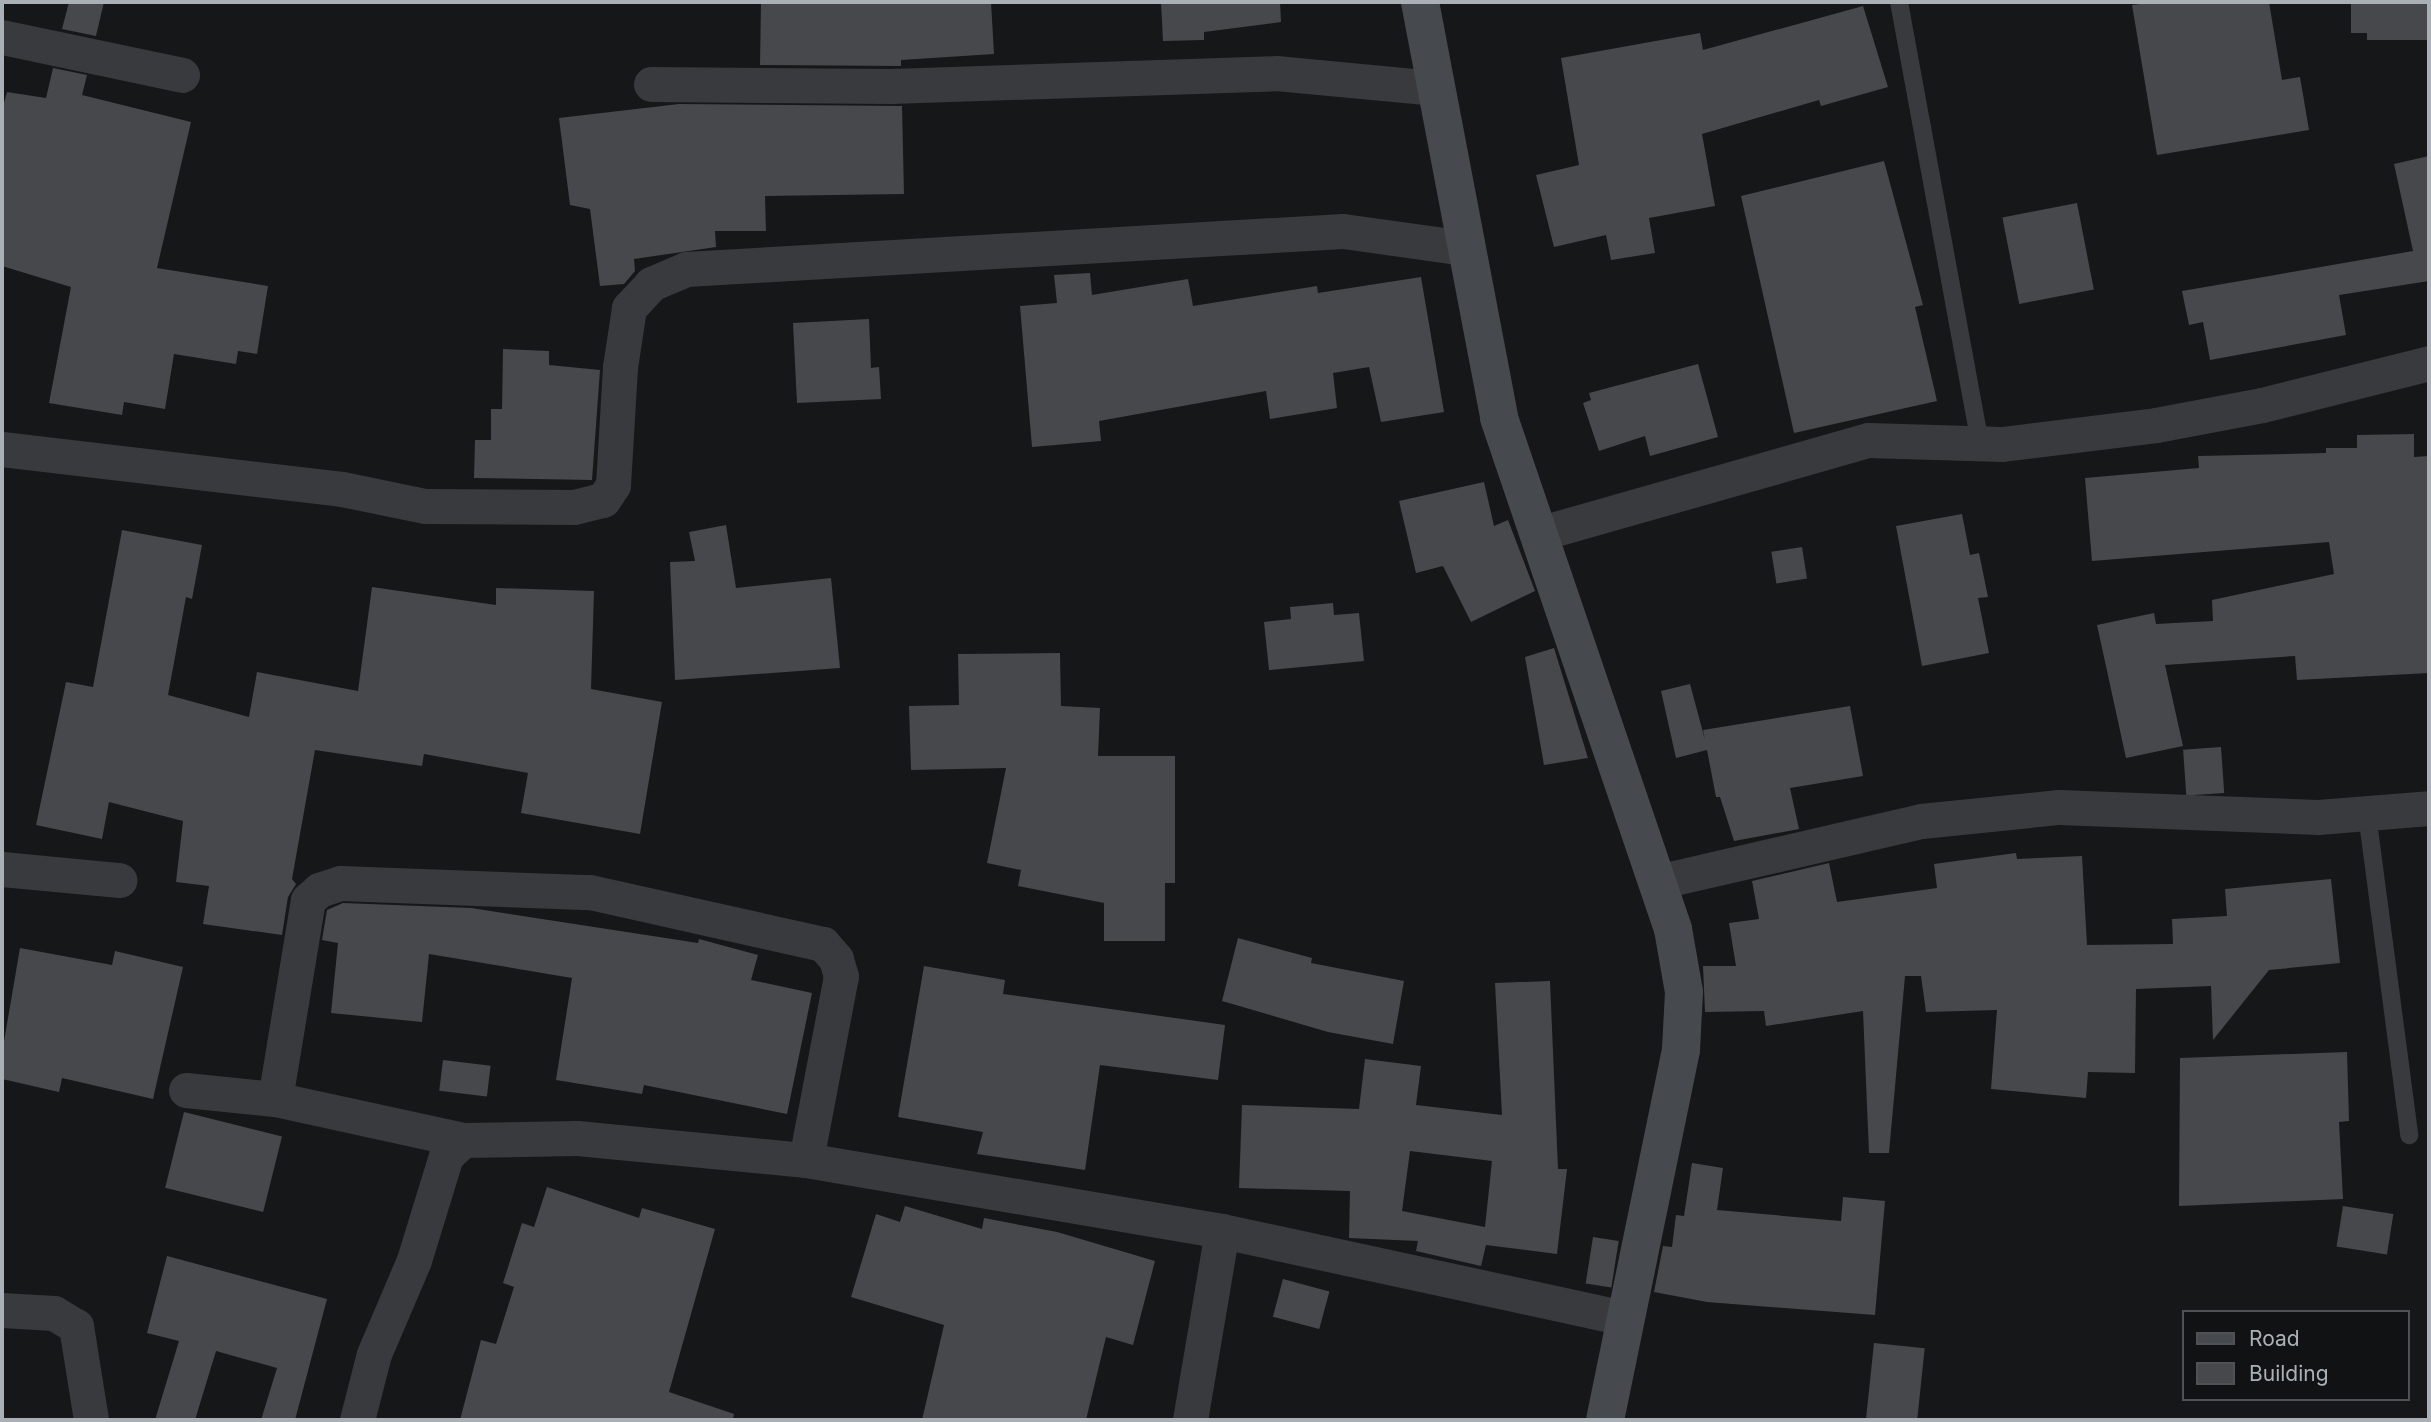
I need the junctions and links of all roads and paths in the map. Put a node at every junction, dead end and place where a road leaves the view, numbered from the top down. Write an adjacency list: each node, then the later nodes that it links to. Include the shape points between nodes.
1 (1420, 2): 6 (street)
2 (1899, 2): 9 (lane)
3 (2, 37): 4 (street)
4 (183, 75)
5 (651, 84): 6 (street, via 891,86 1276,73)
6 (1436, 88): 7 (street)
7 (1466, 248): 10 (street, via 1343,230 686,268 650,285 629,308 620,367 614,485 603,500 574,507 425,506 342,489); 11 (street, via 1499,418)
8 (2429, 363): 9 (street, via 2262,405 2156,425)
9 (1980, 443): 11 (street, via 1867,440)
10 (2, 449)
11 (1538, 534): 16 (street)
12 (2429, 808): 13 (street)
13 (2367, 814): 16 (street, via 2318,817 2059,807 1921,821); 19 (lane)
14 (2, 869): 15 (street)
15 (119, 880)
16 (1657, 882): 24 (street, via 1673,929 1684,992 1681,1050)
17 (186, 1090): 18 (street)
18 (275, 1100): 20 (street); 21 (street, via 308,900 319,890 340,883 590,892 823,944 836,958 841,976)
19 (2409, 1135)
20 (463, 1140): 21 (street, via 577,1138); 26 (street, via 446,1156 414,1260 374,1354)
21 (806, 1160): 22 (street)
22 (1222, 1231): 24 (street); 27 (street)
23 (2, 1310): 25 (street, via 54,1313 76,1326)
24 (1626, 1318): 28 (street)
25 (91, 1420)
26 (357, 1420)
27 (1190, 1420)
28 (1605, 1420)

